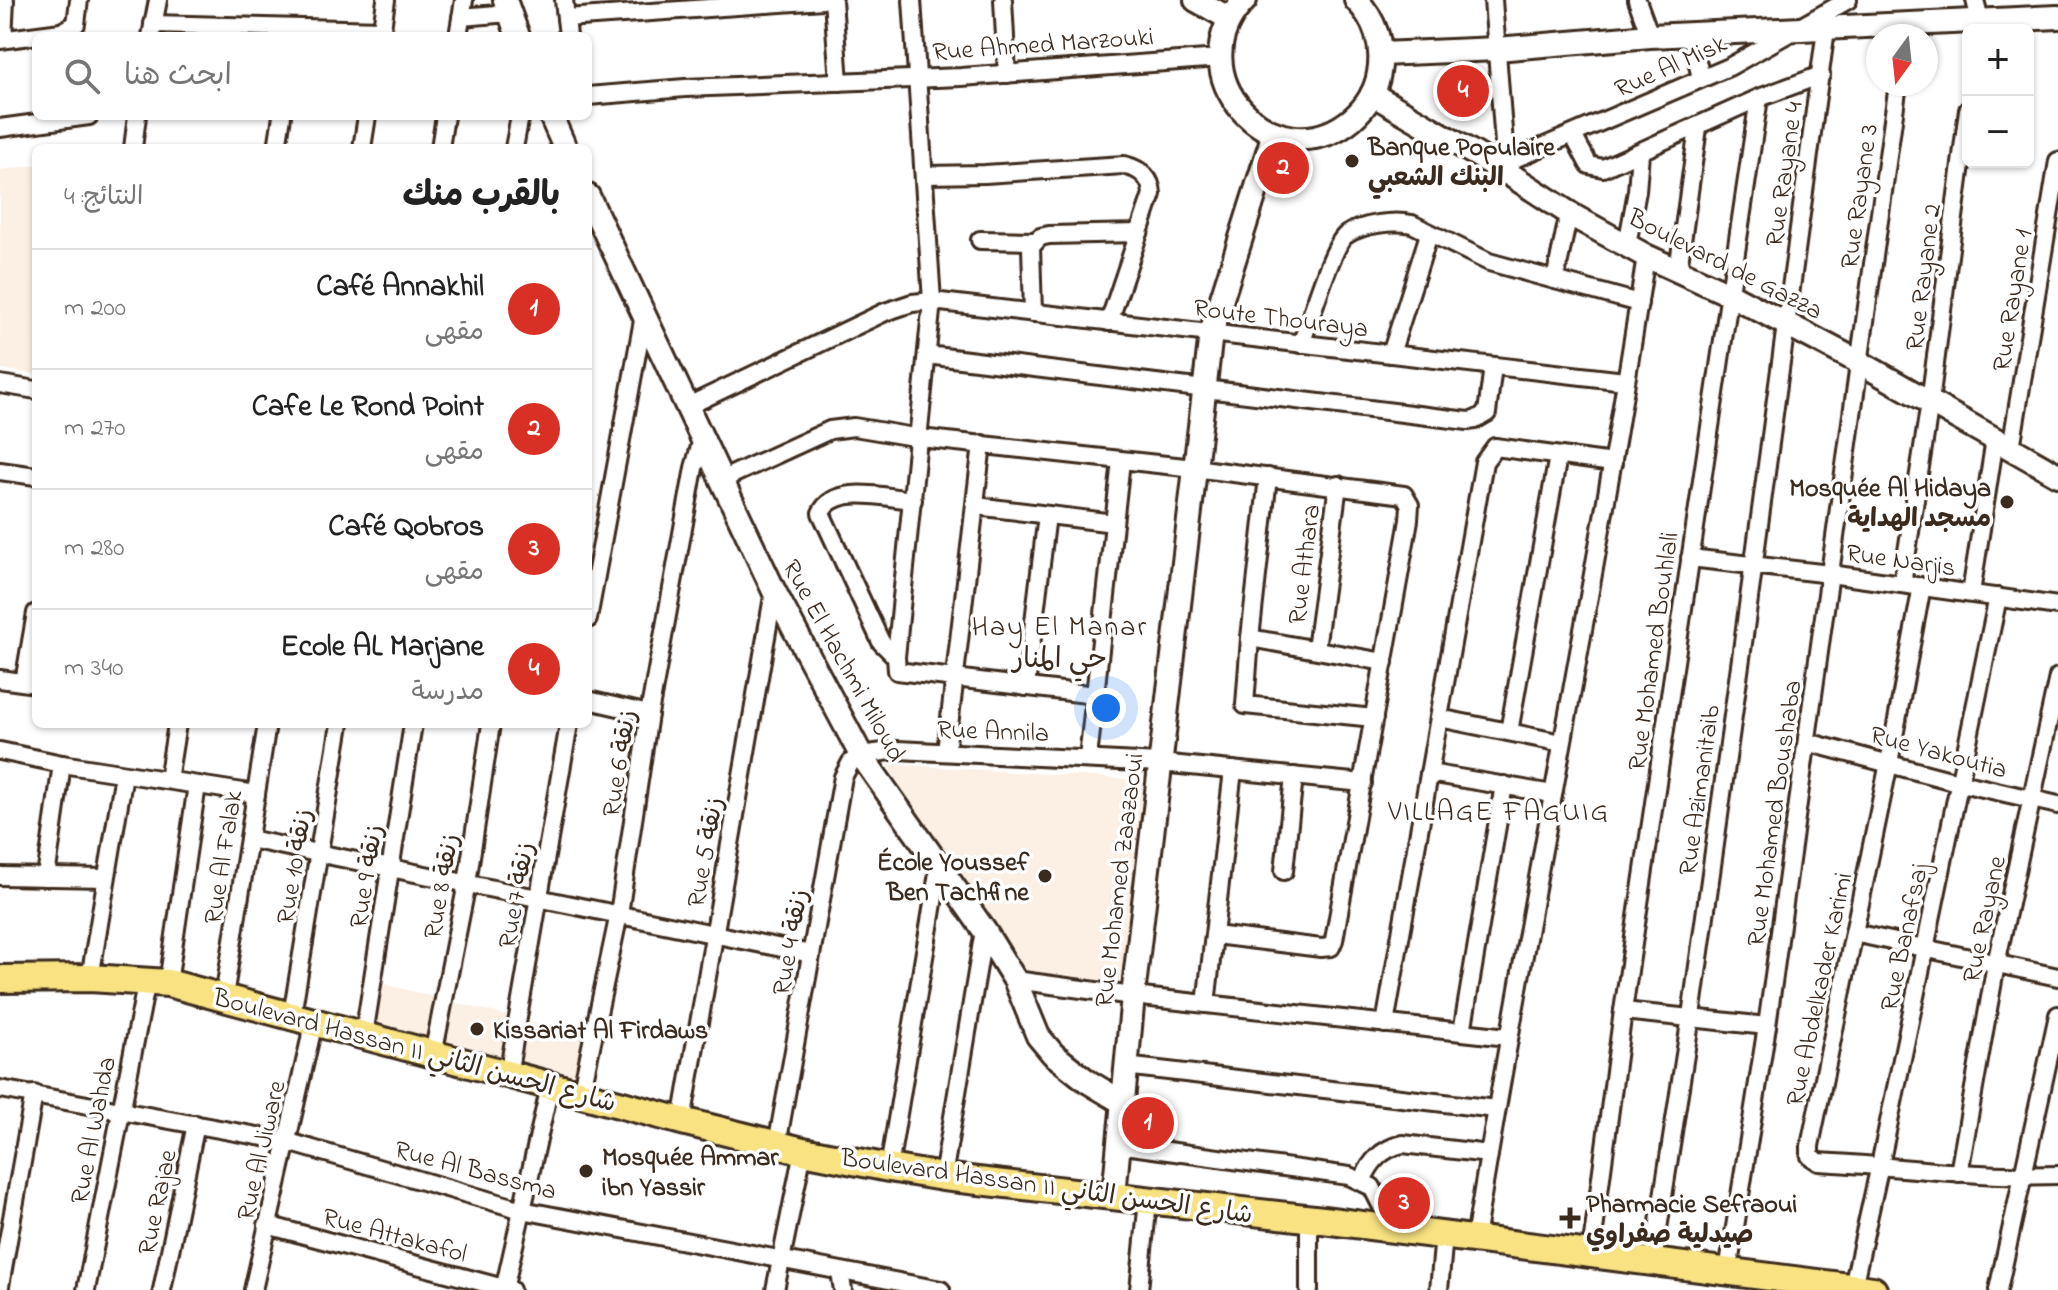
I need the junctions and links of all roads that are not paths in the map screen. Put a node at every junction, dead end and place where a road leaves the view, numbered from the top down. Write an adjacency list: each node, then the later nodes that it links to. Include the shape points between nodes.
1 (5, 0): 36 (street)
2 (79, 0): 27 (street, via 76,24)
3 (158, 0): 24 (street)
4 (386, 0): 29 (street)
5 (564, 0): 21 (street)
6 (823, 0): 15 (street)
7 (833, 0): 44 (street)
8 (912, 0): 43 (street)
9 (1003, 0): 40 (street)
10 (1196, 0): 16 (main road)
11 (1356, 0): 38 (main road, via 1374,26)
12 (1493, 0): 37 (street)
13 (1637, 0): 35 (street)
14 (1848, 0): 26 (street, Rue Al Misk)
15 (644, 5): 21 (street)
16 (1240, 5): 39 (main road, via 1223,38)
17 (507, 6): 18 (street); 31 (main road)
18 (463, 8): 30 (street)
19 (1978, 17): 20 (main road); 22 (main road)
20 (2058, 17)
21 (566, 18): 32 (street)
22 (1938, 24)
23 (1826, 29): 25 (main road); 26 (main road); 41 (street, Rue Rayane 4)
24 (152, 30): 28 (street)
25 (1866, 30)
26 (1794, 31): 34 (main road); 42 (street, Rue Al Misk)
27 (51, 32)
28 (305, 32)
29 (381, 32)
30 (459, 32)
31 (517, 32)
32 (568, 32)
33 (32, 35): 36 (street)
34 (1691, 35): 35 (main road); 42 (street)
35 (1650, 36): 37 (main road)
36 (2, 40)
37 (1497, 49): 38 (main road); 69 (street)
38 (1381, 54): 45 (main road)
39 (1220, 58): 40 (street, Rue Ahmed Marzouki); 58 (main road, via 1235,104)
40 (1007, 74): 43 (street, Rue Ahmed Marzouki)
41 (1821, 75): 48 (street); 87 (street, Rue Rayane 4)
42 (1701, 78): 59 (street, Rue Al Misk)
43 (917, 79): 44 (street, Rue Ahmed Marzouki); 70 (street)
44 (839, 82): 46 (street, Rue Ahmed Marzouki)
45 (1372, 94): 58 (main road, via 1356,115 1328,133); 69 (main road, Boulevard de Gazza)
46 (592, 96)
47 (1896, 96): 92 (street, Rue Rayane 3)
48 (1759, 98): 57 (street); 81 (street, Rue Mohamed Bouhlali)
49 (59, 120): 56 (street)
50 (136, 120): 60 (street)
51 (281, 120): 61 (street)
52 (366, 120): 62 (street)
53 (444, 120): 63 (street)
54 (519, 120): 64 (street)
55 (553, 120): 65 (main road)
56 (0, 128)
57 (1698, 128): 66 (street); 79 (street)
58 (1274, 133): 88 (main road, Rue Mohamed Zaazaoui)
59 (1573, 135): 66 (street, via 1593,168); 69 (street, Rue Al Misk)
60 (134, 144)
61 (278, 144)
62 (363, 144)
63 (441, 144)
64 (515, 144)
65 (563, 144)
66 (1640, 153): 78 (street)
67 (1962, 156): 98 (street, Rue Rayane 2)
68 (2058, 161): 77 (street, Rue Rayane 1)
69 (1506, 167): 72 (main road, Boulevard de Gazza)
70 (924, 175): 73 (street, via 1124,165 1142,172 1152,189); 82 (street)
71 (592, 204): 85 (main road, Rue El Hachmi Miloud)
72 (1569, 213): 78 (main road, Boulevard de Gazza); 80 (street)
73 (1139, 233): 76 (street, via 1049,235); 86 (street)
74 (1429, 234): 80 (street, via 1473,257); 89 (street, via 1400,221 1345,235); 90 (street)
75 (980, 240): 76 (street)
76 (1035, 241): 84 (street)
77 (2052, 242): 103 (street, Rue Rayane 1)
78 (1636, 250): 79 (main road, Boulevard de Gazza); 83 (street)
79 (1678, 270): 81 (main road, Boulevard de Gazza)
80 (1555, 280): 83 (street)
81 (1729, 294): 87 (main road, Boulevard de Gazza); 118 (street, Rue Mohamed Bouhlali)
82 (932, 301): 84 (street, Route Thouraya); 91 (street); 99 (street, Route Thouraya, via 885,312)
83 (1639, 303): 94 (street)
84 (1033, 313): 86 (street, Route Thouraya)
85 (644, 315): 99 (main road, Rue El Hachmi Miloud); 125 (street)
86 (1109, 322): 88 (street, Route Thouraya)
87 (1786, 326): 92 (main road, Boulevard de Gazza); 119 (street, Rue Azimanitaib)
88 (1211, 333): 89 (street, Route Thouraya); 96 (main road, Rue Mohamed Zaazaoui)
89 (1301, 344): 90 (street, Route Thouraya)
90 (1391, 354): 93 (street, Route Thouraya)
91 (927, 355): 96 (street); 100 (street)
92 (1859, 362): 98 (main road, Boulevard de Gazza); 120 (street, Rue Mohamed Boushaba)
93 (1493, 366): 94 (street, Route Thouraya); 96 (street, via 1487,413 1468,421)
94 (1625, 381): 106 (street)
95 (0, 384): 97 (street)
96 (1204, 388): 107 (main road, Rue Mohamed Zaazaoui)
97 (32, 389)
98 (1930, 402): 103 (main road, Boulevard de Gazza); 121 (street, Rue Rayane 2)
99 (686, 407): 101 (main road, Rue El Hachmi Miloud)
100 (920, 438): 102 (street); 112 (street, via 854,427 830,430); 114 (street)
101 (702, 439): 112 (main road, Rue El Hachmi Miloud); 140 (street, Rue 6 زنقة)
102 (982, 444): 105 (street); 115 (street)
103 (2003, 444): 110 (main road, Boulevard de Gazza); 124 (street, Rue Rayane 1)
104 (1558, 456): 106 (street); 142 (street, via 1495,447 1484,462); 149 (street)
105 (1121, 461): 107 (street); 117 (street)
106 (1613, 463): 151 (street)
107 (1194, 468): 111 (street); 156 (main road, Rue Mohamed Zaazaoui)
108 (0, 471): 109 (street)
109 (32, 475)
110 (2058, 475)
111 (1268, 477): 113 (street); 128 (street)
112 (721, 480): 123 (main road, Rue El Hachmi Miloud)
113 (1338, 485): 129 (street, Rue Athara); 132 (street, via 1404,495 1410,505)
114 (913, 500): 130 (street); 130 (street, via 844,496 829,502 821,513 881,642)
115 (976, 506): 116 (street); 135 (street)
116 (1047, 515): 117 (street); 137 (street)
117 (1114, 523): 138 (street)
118 (1690, 558): 119 (street, Rue Narjis); 198 (street, Rue Mohamed Bouhlali)
119 (1753, 565): 120 (street, Rue Narjis); 200 (street, Rue Azimanitaib)
120 (1830, 574): 121 (street, Rue Narjis); 150 (street, Rue Mohamed Boushaba)
121 (1902, 584): 122 (street, Rue Narjis)
122 (1922, 586): 124 (street, Rue Narjis); 157 (street, Rue Abdelkader Karimi)
123 (774, 591): 154 (main road, Rue El Hachmi Miloud); 185 (street, Rue 5 زنقة)
124 (1971, 593): 126 (street, Rue Narjis)
125 (592, 597)
126 (1998, 597): 127 (street, Rue Narjis); 165 (street, Rue Banafsaj)
127 (2058, 606)
128 (1250, 638): 129 (street); 141 (street, via 1245,705)
129 (1316, 649): 132 (street)
130 (896, 657): 135 (street, via 898,672)
131 (32, 660): 136 (street)
132 (1384, 662): 141 (street)
133 (2058, 677): 170 (street, Rue Rayane)
134 (0, 679): 136 (street)
135 (956, 680): 137 (street); 153 (street)
136 (30, 683)
137 (1026, 687): 138 (street)
138 (1095, 695): 155 (street)
139 (592, 701): 140 (street)
140 (649, 714): 182 (street, Rue 6 زنقة)
141 (1374, 718): 164 (street)
142 (1439, 718): 149 (street); 160 (street)
143 (176, 728): 163 (street)
144 (266, 728): 168 (street, Rue Al Falak)
145 (339, 728): 173 (street, Rue 10 زنقة)
146 (412, 728): 175 (street, Rue 9 زنقة)
147 (490, 728): 180 (street, Rue 8 زنقة)
148 (568, 728): 181 (street, Rue 7 زنقة)
149 (1509, 732): 151 (street)
150 (1807, 742): 157 (street, Rue Yakoutia); 203 (street, Rue Mohamed Boushaba)
151 (1562, 743): 169 (street)
152 (0, 751): 158 (street)
153 (946, 752): 154 (street, Rue Annila); 155 (street, Rue Annila)
154 (861, 755): 174 (main road, Rue El Hachmi Miloud); 188 (street, Rue 4 زنقة, via 843,777)
155 (1088, 758): 156 (street, Rue Annila)
156 (1160, 763): 159 (street, Rue Annila); 195 (main road, Rue Mohamed Zaazaoui)
157 (1889, 763): 165 (street, Rue Yakoutia); 184 (street, Rue Abdelkader Karimi)
158 (62, 764): 161 (street); 178 (street)
159 (1233, 770): 162 (street, Rue Annila); 186 (street)
160 (1429, 773): 167 (street); 202 (street)
161 (124, 774): 163 (street); 179 (street)
162 (1294, 776): 164 (street, Rue Annila); 176 (street)
163 (168, 780): 166 (street)
164 (1363, 783): 186 (street, via 1331,947)
165 (1961, 783): 170 (street, Rue Yakoutia); 187 (street, Rue Banafsaj)
166 (197, 785): 168 (street); 194 (street, Rue Al Wahda)
167 (1504, 785): 169 (street); 204 (street)
168 (256, 794): 172 (street, Rue Al Falak)
169 (1553, 794): 206 (street)
170 (2033, 800): 171 (street, Rue Yakoutia); 189 (street, Rue Rayane)
171 (2058, 805)
172 (249, 839): 173 (street); 196 (street, Rue Al Falak)
173 (320, 853): 175 (street); 201 (street, Rue 10 زنقة)
174 (939, 867): 183 (main road, Rue El Hachmi Miloud); 225 (street)
175 (391, 868): 180 (street); 205 (street, Rue 9 زنقة)
176 (1284, 871)
177 (0, 876): 178 (street)
178 (46, 877): 179 (street)
179 (106, 878): 191 (street)
180 (467, 883): 181 (street); 207 (street, Rue 8 زنقة)
181 (539, 898): 182 (street); 209 (street, Rue 7 زنقة)
182 (619, 914): 185 (street); 213 (street, Rue 6 زنقة)
183 (984, 930): 193 (main road, Rue El Hachmi Miloud); 229 (street)
184 (1854, 933): 187 (street); 224 (street, Rue Abdelkader Karimi, via 1810,1156 1819,1162)
185 (714, 935): 188 (street); 217 (street, Rue 5 زنقة)
186 (1215, 935): 197 (street)
187 (1925, 948): 189 (street); 224 (street, Rue Banafsaj)
188 (811, 954): 221 (street, Rue 4 زنقة)
189 (1996, 964): 190 (street); 226 (street, Rue Rayane)
190 (2058, 977)
191 (90, 978): 192 (main road, Boulevard Hassan II شارع الحسن الثاني); 194 (main road, Boulevard Hassan II شارع الحسن الثاني)
192 (0, 979)
193 (1015, 980): 195 (street); 214 (main road, Rue El Hachmi Miloud, via 1044,1044 1087,1081)
194 (158, 982): 196 (main road, Boulevard Hassan II شارع الحسن الثاني); 216 (street, Rue Al Wahda)
195 (1133, 996): 197 (street); 208 (main road, Rue Mohamed Zaazaoui)
196 (224, 997): 201 (main road, Boulevard Hassan II شارع الحسن الثاني)
197 (1206, 1004): 202 (street)
198 (1623, 1011): 200 (street); 239 (street, Rue Mohamed Bouhlali)
199 (2058, 1015): 228 (street)
200 (1691, 1016): 203 (street); 241 (street, Rue Azimanitaib)
201 (303, 1018): 205 (main road, Boulevard Hassan II شارع الحسن الثاني); 219 (street, Rue Al Jiware)
202 (1385, 1024): 204 (street)
203 (1767, 1026): 242 (street, Rue Mohamed Boushaba)
204 (1462, 1032): 206 (street)
205 (364, 1035): 207 (main road, Boulevard Hassan II شارع الحسن الثاني)
206 (1508, 1037): 215 (street)
207 (433, 1055): 209 (main road, Boulevard Hassan II شارع الحسن الثاني)
208 (1125, 1066): 214 (main road, Rue Mohamed Zaazaoui); 215 (street)
209 (508, 1075): 210 (main road, Boulevard Hassan II شارع الحسن الثاني)
210 (550, 1086): 213 (main road, Boulevard Hassan II شارع الحسن الثاني); 233 (street)
211 (0, 1089): 212 (street, Rue Al Bassma)
212 (34, 1094): 216 (street, Rue Al Bassma); 244 (street)
213 (581, 1094): 217 (main road, Boulevard Hassan II شارع الحسن الثاني)
214 (1122, 1102): 220 (main road, Rue Mohamed Zaazaoui)
215 (1496, 1109): 223 (street)
216 (120, 1110): 218 (street, Rue Al Bassma); 248 (street, Rue Al Wahda)
217 (682, 1121): 221 (main road, Boulevard Hassan II شارع الحسن الثاني)
218 (196, 1124): 219 (street, Rue Al Bassma); 249 (street, Rue Rajae)
219 (285, 1141): 233 (street, Rue Al Bassma); 235 (street, Rue Al Jiware)
220 (1117, 1144): 230 (street); 231 (main road, Rue Mohamed Zaazaoui)
221 (777, 1145): 222 (main road, Boulevard Hassan II شارع الحسن الثاني)
222 (803, 1151): 225 (main road, Boulevard Hassan II شارع الحسن الثاني); 240 (street)
223 (1489, 1154): 230 (street, via 1403,1144 1380,1154); 238 (street)
224 (1880, 1165): 226 (street, Rue Abdelkader Karimi); 246 (street, Rue Banafsaj)
225 (889, 1168): 229 (main road, Boulevard Hassan II شارع الحسن الثاني)
226 (1959, 1173): 228 (street, Rue Abdelkader Karimi)
227 (2058, 1175): 228 (street, Rue Abdelkader Karimi)
228 (2024, 1176): 257 (street)
229 (943, 1177): 231 (main road, Boulevard Hassan II شارع الحسن الثاني)
230 (1362, 1181): 236 (street, via 1372,1187)
231 (1114, 1195): 232 (main road, Boulevard Hassan II شارع الحسن الثاني)
232 (1148, 1200): 234 (main road, Boulevard Hassan II شارع الحسن الثاني); 254 (street)
233 (522, 1210): 240 (street, Rue Al Bassma); 247 (street)
234 (1309, 1218): 236 (main road, Boulevard Hassan II شارع الحسن الثاني); 255 (street)
235 (267, 1225): 247 (street, Rue Attakafol); 250 (street, Rue Al Jiware)
236 (1393, 1229): 237 (main road, Boulevard Hassan II شارع الحسن الثاني)
237 (1444, 1235): 238 (main road, Boulevard Hassan II شارع الحسن الثاني); 256 (street)
238 (1475, 1239): 239 (main road, Boulevard Hassan II شارع الحسن الثاني)
239 (1591, 1253): 241 (main road, Boulevard Hassan II شارع الحسن الثاني)
240 (781, 1261): 243 (street, Rue Al Bassma); 251 (street)
241 (1653, 1261): 242 (main road, Boulevard Hassan II شارع الحسن الثاني)
242 (1728, 1271): 246 (main road, Boulevard Hassan II شارع الحسن الثاني)
243 (840, 1272): 245 (street, Rue Al Bassma); 252 (street)
244 (0, 1286)
245 (920, 1288): 253 (street, Rue Al Bassma)
246 (1863, 1288)
247 (507, 1289)
248 (86, 1290)
249 (162, 1290)
250 (253, 1290)
251 (775, 1290)
252 (843, 1290)
253 (941, 1290)
254 (1139, 1290)
255 (1309, 1290)
256 (1439, 1290)
257 (1998, 1290)

